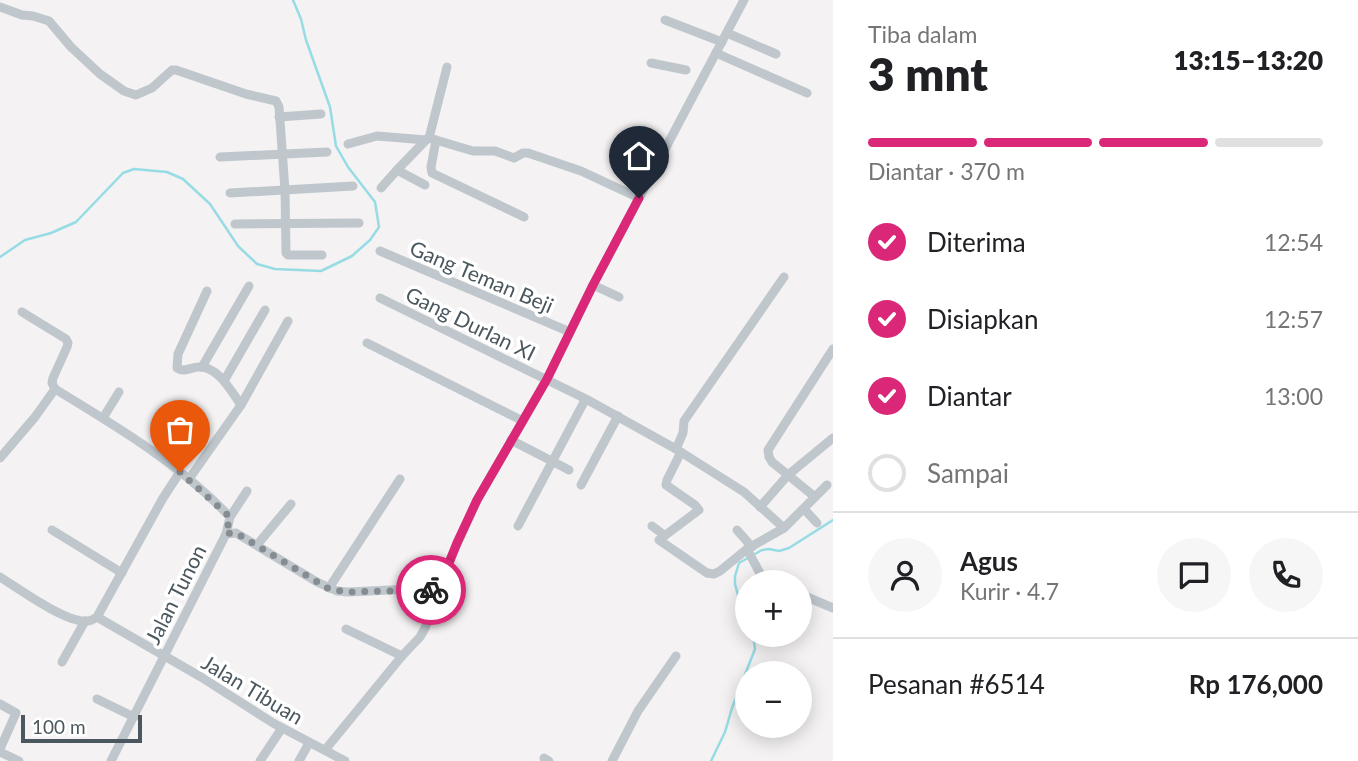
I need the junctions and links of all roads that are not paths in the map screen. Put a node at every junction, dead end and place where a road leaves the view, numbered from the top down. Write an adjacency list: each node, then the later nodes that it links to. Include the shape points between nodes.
1 (744, 0): 4 (street)
2 (0, 7): 12 (street, via 49,21 100,74 136,95 172,70 181,71 273,99)
3 (665, 20): 4 (street)
4 (724, 37): 5 (street); 6 (street)
5 (716, 54): 10 (street); 24 (street)
6 (776, 54)
7 (651, 63): 9 (street)
8 (447, 66): 13 (street)
9 (686, 70)
10 (807, 93)
11 (321, 114): 12 (street)
12 (279, 117): 16 (street)
13 (430, 139): 14 (street, via 377,136); 18 (street); 24 (street, via 514,158 528,153); 25 (street, via 432,173)
14 (348, 144)
15 (327, 152): 16 (street)
16 (282, 155): 17 (street); 22 (street)
17 (220, 157)
18 (397, 170): 19 (street); 21 (street)
19 (425, 185)
20 (353, 186): 22 (street)
21 (382, 188)
22 (285, 190): 23 (street); 27 (street)
23 (230, 193)
24 (639, 198): 32 (street)
25 (524, 217)
26 (359, 223): 27 (street)
27 (286, 224): 28 (street); 30 (street, via 286,255)
28 (234, 225)
29 (380, 251): 40 (street, Gang Teman Beji)
30 (322, 255)
31 (784, 277): 56 (street, via 684,421)
32 (593, 285): 35 (street); 40 (street)
33 (249, 286): 43 (street)
34 (207, 291): 43 (street, via 176,364 181,370)
35 (619, 297)
36 (380, 298): 44 (street, Gang DurIan XI)
37 (265, 310): 45 (street)
38 (22, 312): 46 (street, via 68,342 53,378)
39 (288, 321): 49 (street)
40 (570, 332): 44 (street)
41 (367, 343): 52 (street)
42 (833, 349): 61 (street, via 768,450 770,460)
43 (202, 367): 45 (street)
44 (547, 379): 50 (street, Gang DurIan XI); 52 (street)
45 (224, 381): 49 (street)
46 (55, 388): 51 (street); 55 (street, via 35,417)
47 (119, 392): 51 (street)
48 (584, 402): 58 (street)
49 (241, 405): 62 (street)
50 (618, 416): 56 (street, Gang DurIan XI); 64 (street)
51 (103, 418): 60 (street)
52 (523, 421): 54 (street)
53 (833, 438): 61 (street)
54 (511, 440): 58 (street); 86 (street, via 477,500)
55 (3, 447): 57 (street)
56 (678, 450): 69 (street, Gang DurIan XI); 79 (street, via 666,485 699,510)
57 (0, 458)
58 (553, 461): 59 (street); 73 (street)
59 (569, 470)
60 (180, 472): 62 (street); 83 (street)
61 (788, 475): 67 (street); 69 (street)
62 (190, 479): 71 (street)
63 (400, 479): 85 (street)
64 (581, 485)
65 (827, 485): 67 (street)
66 (247, 491): 71 (street)
67 (815, 497): 70 (street)
68 (291, 504): 80 (street)
69 (760, 507): 75 (street, Gang DurIan XI)
70 (804, 509): 72 (street); 75 (street)
71 (230, 517): 78 (street)
72 (817, 523)
73 (518, 526)
74 (652, 526): 79 (street)
75 (784, 528): 81 (street)
76 (52, 530): 83 (street)
77 (737, 530): 81 (street)
78 (226, 534): 80 (street, Jalan Tunon, via 236,533); 92 (street, Jalan Tunon)
79 (664, 535): 81 (street, via 659,540 707,573 715,574)
80 (257, 545): 85 (street, Jalan Tunon)
81 (750, 550): 82 (street)
82 (759, 570)
83 (122, 573): 89 (street)
84 (0, 577): 90 (street, via 56,611)
85 (329, 589): 86 (street, Jalan Tunon)
86 (438, 590): 93 (street, via 425,628)
87 (812, 599): 88 (street)
88 (833, 608)
89 (97, 617): 90 (street); 92 (street, Jalan Tibuan)
90 (85, 621): 95 (street)
91 (346, 629): 93 (street)
92 (164, 656): 98 (street, Jalan Tunon); 99 (street, Jalan Tibuan)
93 (402, 656): 102 (street)
94 (676, 656): 108 (street, via 638,710)
95 (62, 662)
96 (97, 699): 98 (street)
97 (0, 704): 101 (street, via 16,712)
98 (134, 716): 104 (street, Jalan Tunon)
99 (282, 728): 100 (street, Jalan Tibuan); 105 (street)
100 (309, 743): 102 (street, Jalan Tibuan); 106 (street)
101 (0, 750): 103 (street)
102 (325, 751): 107 (street, Jalan Tibuan)
103 (19, 761)
104 (111, 761)
105 (260, 761)
106 (299, 761)
107 (345, 761)
108 (612, 761)

